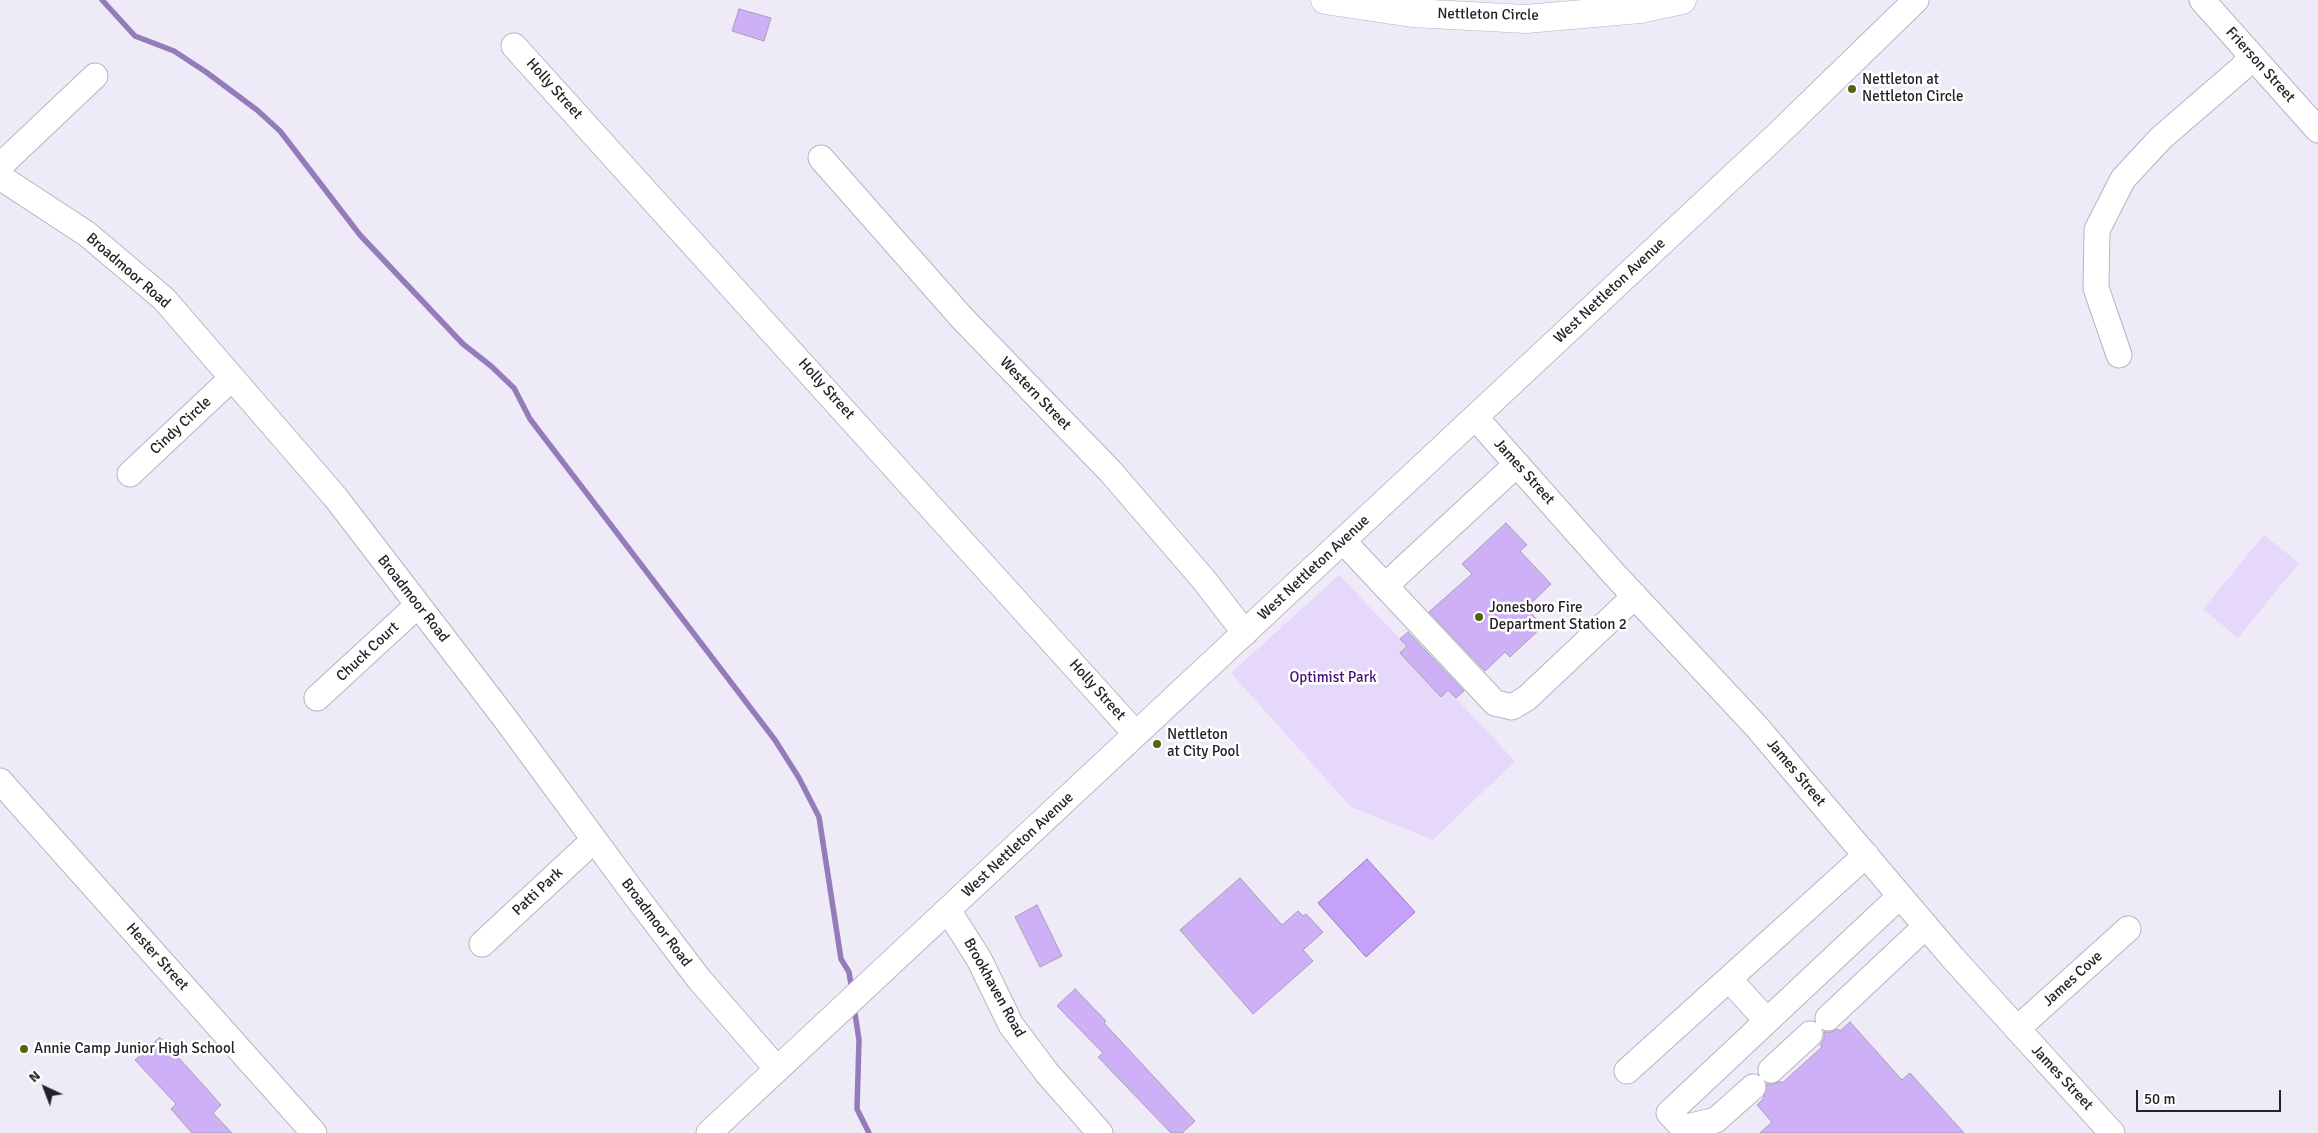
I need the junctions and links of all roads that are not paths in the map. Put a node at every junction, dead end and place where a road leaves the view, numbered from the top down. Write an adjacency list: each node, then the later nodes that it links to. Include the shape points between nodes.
1 (1325, 0): 2 (main road, Nettleton Circle, via 1412,13 1526,19 1640,8)
2 (1682, 0)
3 (1916, 0): 5 (street, West Nettleton Avenue)
4 (2202, 0): 7 (street, Frierson Street)
5 (1896, 10): 15 (street, West Nettleton Avenue, via 1777,135)
6 (514, 46): 24 (street, Holly Street)
7 (2252, 56): 9 (street, Frierson Street); 13 (street, via 2161,138 2123,179 2097,230 2096,288)
8 (95, 76): 11 (street)
9 (2318, 130)
10 (821, 158): 22 (street, Western Street, via 962,318 1110,471)
11 (0, 166)
12 (0, 176): 14 (street, Broadmoor Road, via 87,234 145,282 164,299)
13 (2119, 355)
14 (232, 378): 17 (street, Cindy Circle); 21 (street, Broadmoor Road, via 336,498)
15 (1475, 417): 16 (street, James Street); 18 (street, West Nettleton Avenue)
16 (1517, 464): 19 (street); 20 (street, James Street)
17 (130, 474)
18 (1343, 541): 19 (street); 22 (street, West Nettleton Avenue)
19 (1385, 586): 20 (street, via 1495,703 1512,707 1528,698)
20 (1635, 596): 27 (street, James Street, via 1756,726)
21 (418, 605): 23 (street, Chuck Court); 26 (street, Broadmoor Road)
22 (1245, 633): 24 (street, West Nettleton Avenue)
23 (317, 698)
24 (1136, 734): 29 (street, West Nettleton Avenue)
25 (0, 781): 40 (street, Hester Street)
26 (594, 840): 32 (street, Patti Park); 36 (street, Broadmoor Road, via 699,979)
27 (1866, 855): 28 (street, James Street); 33 (street)
28 (1900, 896): 30 (street, James Street); 34 (street)
29 (948, 910): 36 (street, West Nettleton Avenue); 42 (street, Brookhaven Road, via 978,959 1011,1025 1047,1073)
30 (1926, 926): 35 (street, James Street); 37 (street)
31 (2128, 929): 35 (street, James Cove)
32 (482, 944)
33 (1729, 979): 34 (street); 38 (street)
34 (1767, 1021): 39 (street, via 1669,1113 1683,1128 1716,1120)
35 (2017, 1030): 43 (street, James Street)
36 (777, 1069): 41 (street, West Nettleton Avenue)
37 (1771, 1070)
38 (1627, 1071)
39 (1753, 1087)
40 (314, 1133)
41 (708, 1133)
42 (1100, 1133)
43 (2112, 1133)

